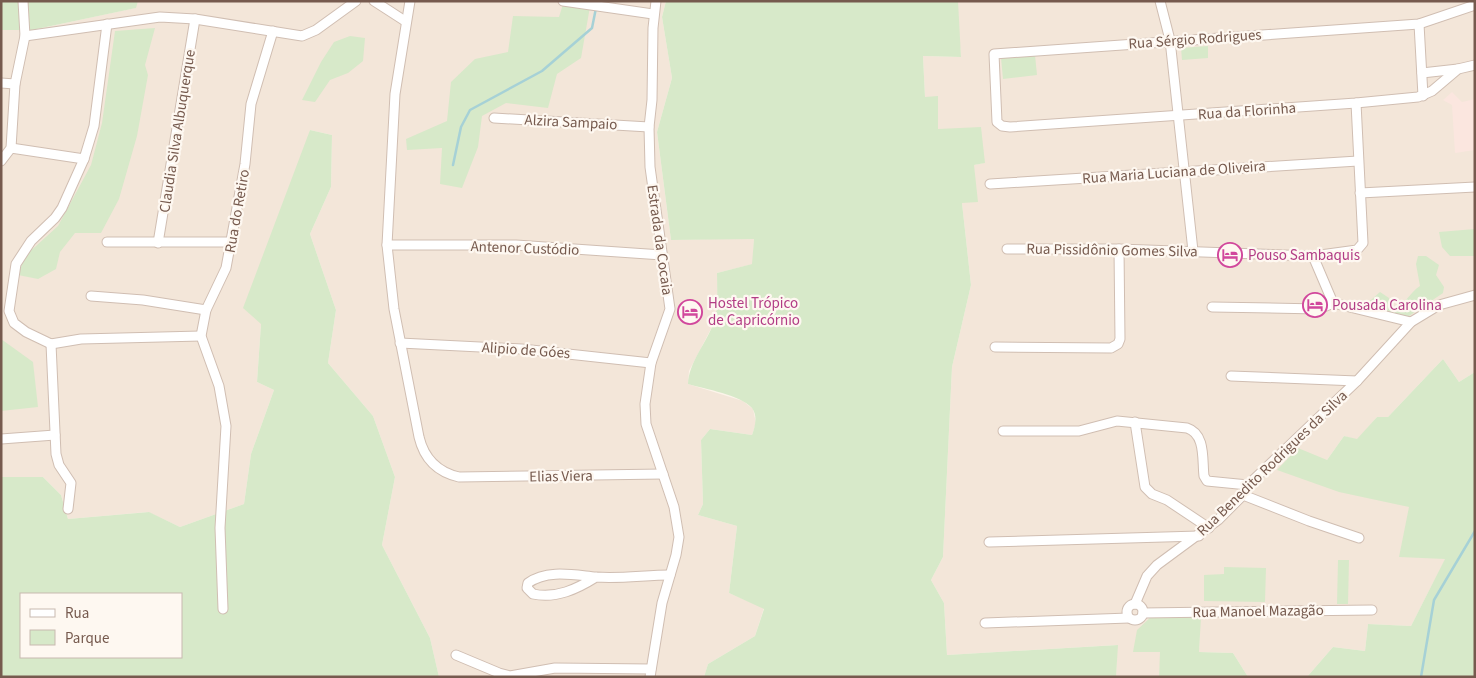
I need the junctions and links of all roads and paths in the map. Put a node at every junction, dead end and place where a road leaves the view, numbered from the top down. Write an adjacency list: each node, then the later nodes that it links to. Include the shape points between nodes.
1 (23, 1): 15 (street)
2 (356, 1): 14 (street, via 309,34)
3 (374, 1): 11 (street)
4 (410, 1): 11 (street)
5 (563, 1): 9 (street)
6 (656, 1): 9 (street, Estrada da Cocaia)
7 (1160, 1): 16 (street)
8 (1475, 4): 13 (street, Rua Sérgio Rodrigues)
9 (654, 14): 26 (street, Estrada da Cocaia, via 654,78)
10 (195, 19): 12 (street, via 160,17); 14 (street); 38 (street, Claudia Silva Albuquerque)
11 (405, 21): 39 (street, via 395,94)
12 (107, 24): 15 (street); 29 (street, via 94,126)
13 (1418, 24): 16 (street, Rua Sérgio Rodrigues); 19 (street)
14 (273, 31): 37 (street, Rua do Retiro, via 251,104)
15 (25, 36): 21 (street)
16 (1170, 40): 24 (street); 27 (street, Rua Sérgio Rodrigues, via 994,54 997,122)
17 (1475, 65): 18 (street, Rua da Florinha)
18 (1458, 70): 19 (street); 22 (street, Rua da Florinha)
19 (1422, 74): 22 (street)
20 (1, 82): 21 (street)
21 (15, 84): 28 (street)
22 (1423, 96): 23 (street, Rua da Florinha)
23 (1356, 104): 24 (street, Rua da Florinha); 31 (street)
24 (1178, 116): 27 (street, Rua da Florinha); 32 (street)
25 (494, 118): 26 (street, Alzira Sampaio)
26 (649, 126): 43 (street, Estrada da Cocaia, via 650,167)
27 (1010, 128)
28 (11, 148): 29 (street); 30 (street)
29 (84, 159): 53 (street, via 62,208 21,252 12,277 10,318 17,326)
30 (1, 161)
31 (1358, 161): 32 (street, Rua Maria Luciana de Oliveira); 35 (street)
32 (1185, 171): 33 (street, Rua Maria Luciana de Oliveira); 42 (street)
33 (990, 184)
34 (1475, 187): 35 (street)
35 (1360, 193): 44 (street, Rua Pissidônio Gomes Silva, via 1363,242 1357,250)
36 (106, 242): 38 (street)
37 (232, 242): 38 (street); 49 (street, Rua do Retiro, via 226,268)
38 (158, 243)
39 (387, 245): 43 (street, Antenor Custódio, via 516,245); 52 (street)
40 (1119, 248): 41 (street, Rua Pissidônio Gomes Silva); 42 (street, Rua Pissidônio Gomes Silva); 54 (street, via 1118,344 1111,348)
41 (1007, 250)
42 (1193, 251): 44 (street, Rua Pissidônio Gomes Silva)
43 (662, 255): 55 (street, Estrada da Cocaia, via 670,309)
44 (1313, 256): 47 (street)
45 (1475, 295): 50 (street, Rua Benedito Rodrigues da Silva, via 1439,305)
46 (91, 296): 49 (street)
47 (1333, 303): 48 (street, via 1319,309); 50 (street)
48 (1212, 307)
49 (206, 310): 51 (street, Rua do Retiro)
50 (1411, 322): 57 (street, Rua Benedito Rodrigues da Silva)
51 (201, 336): 53 (street, via 100,338); 73 (street, via 219,386 226,426 220,528)
52 (400, 343): 55 (street, Alipio de Góes, via 522,349); 62 (street, via 422,449 432,463 451,476)
53 (50, 344): 60 (street)
54 (995, 347)
55 (651, 362): 62 (street, Estrada da Cocaia, via 645,404 646,424)
56 (1230, 376): 57 (street)
57 (1357, 381): 63 (street, Rua Benedito Rodrigues da Silva)
58 (1135, 422): 59 (street, via 1117,421 1079,431); 63 (street, via 1193,430 1200,438 1207,481); 66 (street, via 1145,487)
59 (1003, 431)
60 (55, 435): 61 (street); 65 (street, via 57,460 71,483)
61 (1, 439)
62 (663, 474): 70 (street, Estrada da Cocaia, via 678,524 676,555)
63 (1248, 485): 64 (street, Rua Benedito Rodrigues da Silva)
64 (1244, 495): 66 (street, Rua Benedito Rodrigues da Silva); 68 (street)
65 (68, 509)
66 (1209, 528): 67 (street, Rua Benedito Rodrigues da Silva)
67 (1199, 536): 69 (street); 72 (street, Rua Benedito Rodrigues da Silva, via 1157,565 1147,576)
68 (1359, 538)
69 (989, 542)
70 (670, 575): 71 (street); 79 (street, Estrada da Cocaia)
71 (596, 577): 71 (street, via 580,574 541,577 528,584 527,588 534,594 556,595)
72 (1135, 604): 75 (street); 76 (street, via 1127,609)
73 (223, 609)
74 (1372, 610): 75 (street, Rua Manoel Mazagão)
75 (1144, 613): 76 (street, via 1139,620)
76 (1129, 618): 77 (street)
77 (985, 623)
78 (456, 655): 79 (street, via 510,676 555,668)
79 (650, 673)

